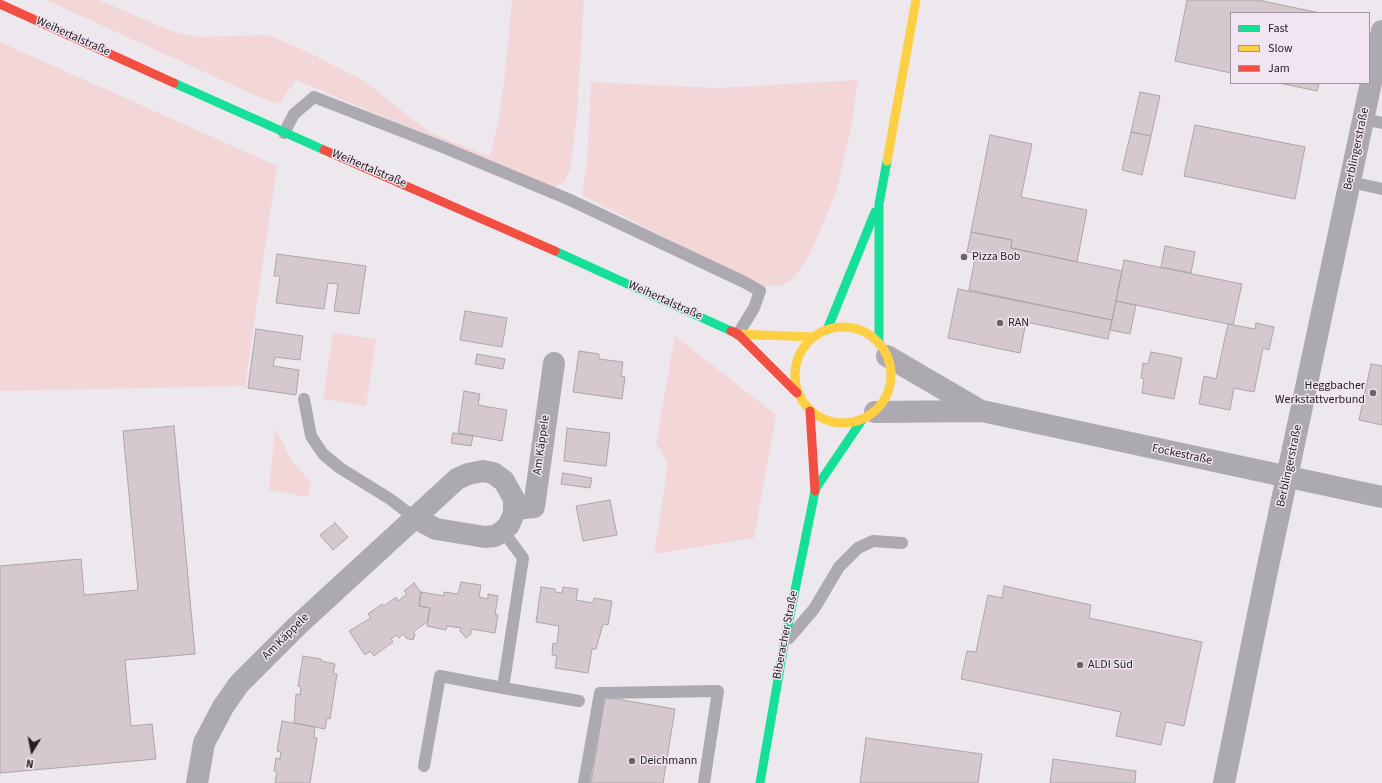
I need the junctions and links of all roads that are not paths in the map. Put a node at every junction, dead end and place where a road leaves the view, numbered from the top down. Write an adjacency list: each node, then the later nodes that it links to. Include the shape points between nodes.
1 (916, 0): 8 (main road)
2 (0, 4): 5 (main road, Weihertalstraße)
3 (1382, 31): 4 (street, Berblingerstraße)
4 (1373, 121): 6 (street, Berblingerstraße)
5 (284, 133): 10 (main road, Weihertalstraße, via 513,232); 10 (lane, via 294,114 314,97 568,199 760,291 754,308)
6 (1350, 182): 7 (lane); 19 (street, Berblingerstraße)
7 (1382, 189)
8 (879, 204): 9 (main road); 12 (main road)
9 (827, 330): 11 (main road); 12 (main road, via 855,328 868,334)
10 (738, 334): 11 (main road, Weihertalstraße); 14 (main road, Weihertalstraße)
11 (813, 337): 14 (main road, via 798,356 794,380)
12 (883, 350): 17 (street, Fockestraße); 18 (main road, via 891,371 890,386 884,400)
13 (554, 363): 22 (street, Am Käppele, via 534,507)
14 (797, 392): 16 (main road)
15 (304, 399): 23 (lane, via 310,436 323,454)
16 (810, 411): 18 (main road, via 821,419 835,423 849,424); 20 (main road, Biberacher Straße)
17 (982, 411): 18 (street, Fockestraße); 19 (street, Fockestraße)
18 (868, 416): 20 (main road, Biberacher Straße)
19 (1287, 478): 21 (street, Fockestraße); 34 (street, Berblingerstraße)
20 (816, 488): 26 (main road, Biberacher Straße)
21 (1382, 497)
22 (514, 509): 23 (street, Am Käppele, via 514,499 504,481 493,473 483,471 457,479); 24 (street, via 509,525)
23 (415, 518): 24 (street, via 436,529 485,537); 30 (street, Am Käppele, via 297,626 239,684 223,707 204,743)
24 (503, 532): 27 (lane, via 523,558)
25 (902, 542): 26 (lane, via 873,540 858,548 839,567 814,608)
26 (784, 645): 33 (main road, Biberacher Straße)
27 (503, 688): 28 (lane); 29 (lane, via 440,676)
28 (580, 701)
29 (424, 766)
30 (197, 783)
31 (584, 783): 32 (lane, via 600,693 718,691)
32 (704, 783)
33 (760, 783)
34 (1224, 783)

